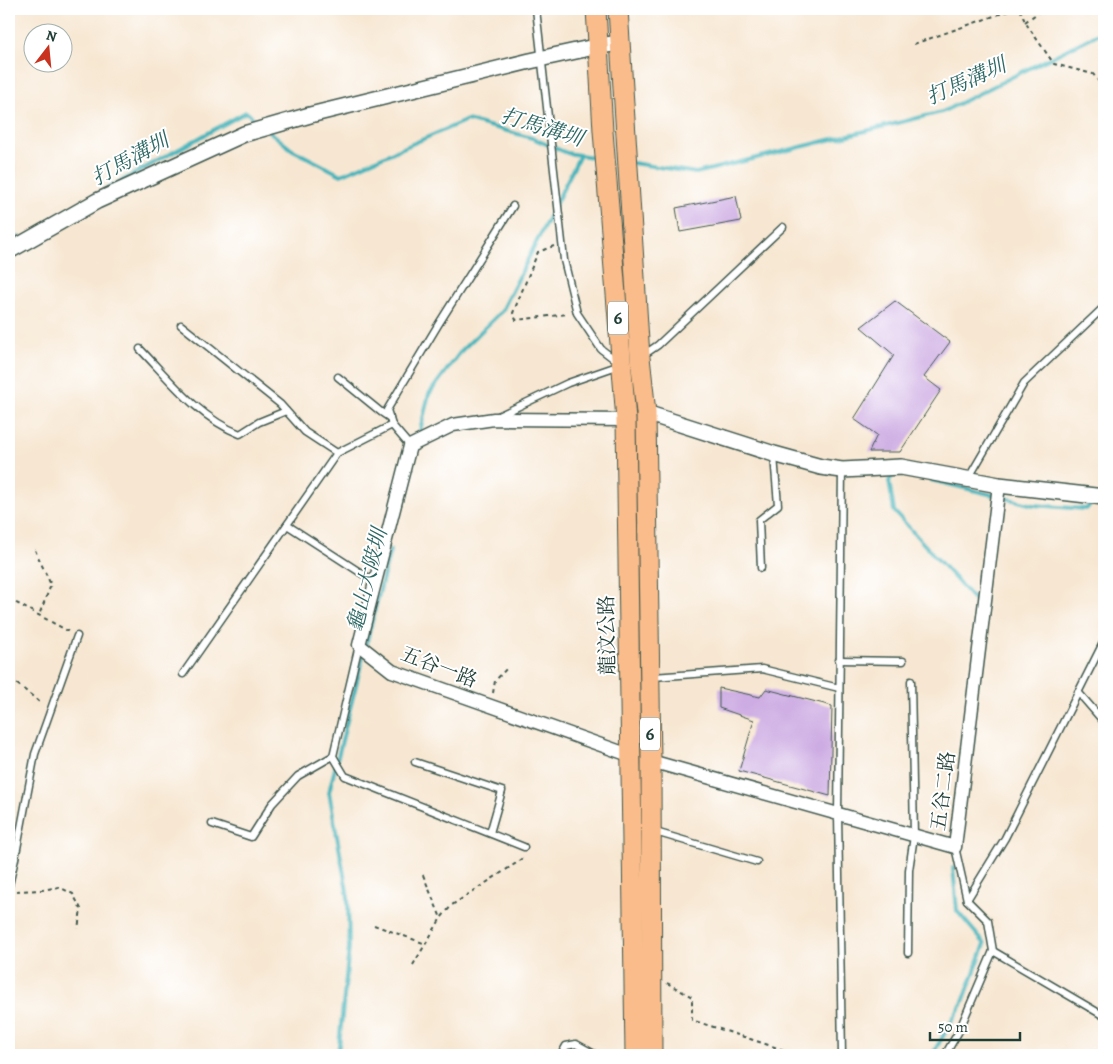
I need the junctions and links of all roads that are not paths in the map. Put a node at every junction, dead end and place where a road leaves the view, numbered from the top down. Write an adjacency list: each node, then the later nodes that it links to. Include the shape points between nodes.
1 (536, 9): 6 (lane)
2 (596, 9): 5 (main road, 6)
3 (618, 9): 4 (main road, 6)
4 (620, 43): 5 (street); 13 (main road, 龍汶公路 / 6, via 632,215)
5 (599, 46): 6 (street); 13 (main road, 龍汶公路 / 6, via 610,215)
6 (542, 58): 9 (street, via 244,134 97,201); 13 (lane, via 564,260 576,313 601,349)
7 (513, 206): 19 (lane, via 388,410)
8 (783, 226): 13 (lane, via 658,345)
9 (9, 251)
10 (1104, 307): 24 (lane, via 1024,383)
11 (181, 325): 15 (lane)
12 (140, 349): 15 (lane, via 197,408 223,427 240,434)
13 (631, 361): 16 (main road, 龍汶公路 / 6); 17 (lane, via 568,383); 18 (main road, 龍汶公路 / 6)
14 (338, 377): 19 (lane)
15 (286, 411): 21 (lane, via 305,432)
16 (646, 413): 18 (main road); 22 (street); 36 (main road, 龍汶公路 / 6)
17 (494, 418): 18 (street); 20 (street, via 454,425)
18 (626, 420): 42 (main road, 龍汶公路 / 6)
19 (391, 421): 20 (lane); 21 (lane)
20 (410, 446): 29 (street)
21 (337, 453): 27 (lane)
22 (774, 454): 23 (street); 28 (lane, via 778,505 760,520)
23 (842, 470): 24 (street, via 901,466); 33 (lane)
24 (968, 479): 25 (street)
25 (998, 489): 26 (street); 51 (street, 五谷二路)
26 (1104, 497)
27 (287, 525): 29 (lane); 35 (lane)
28 (761, 568)
29 (375, 582): 32 (street)
30 (77, 636): 53 (lane, via 35,754)
31 (1104, 642): 39 (lane)
32 (359, 645): 41 (lane); 42 (street, 五谷一路, via 392,671)
33 (839, 660): 34 (lane); 38 (lane)
34 (903, 661)
35 (183, 674)
36 (649, 677): 38 (lane, via 762,669); 43 (main road, 龍汶公路 / 6)
37 (911, 682): 49 (lane)
38 (839, 688): 45 (lane)
39 (1078, 692): 40 (lane); 54 (lane, via 1005,838)
40 (1104, 722)
41 (333, 756): 46 (lane, via 298,776 272,804 251,837); 48 (lane, via 345,776)
42 (632, 756): 58 (main road, 龍汶公路 / 6)
43 (651, 761): 45 (street, 五谷二路); 47 (main road, 龍汶公路 / 6)
44 (415, 762): 48 (lane, via 502,791)
45 (838, 814): 49 (street, 五谷二路); 64 (lane)
46 (212, 824)
47 (651, 831): 52 (lane); 63 (main road, 龍汶公路 / 6)
48 (490, 833): 50 (lane)
49 (914, 836): 51 (street, 五谷二路); 56 (lane, via 909,870)
50 (524, 847)
51 (955, 847): 54 (lane)
52 (757, 862)
53 (9, 885)
54 (967, 900): 55 (lane, via 988,922)
55 (993, 951): 57 (lane); 65 (lane, via 959,1031)
56 (908, 953)
57 (1104, 1016)
58 (635, 1029): 61 (lane); 62 (main road, 龍汶公路 / 6)
59 (561, 1055): 60 (lane, via 566,1046 576,1044)
60 (596, 1055)
61 (626, 1055)
62 (635, 1055)
63 (652, 1055)
64 (842, 1055)
65 (945, 1055)

